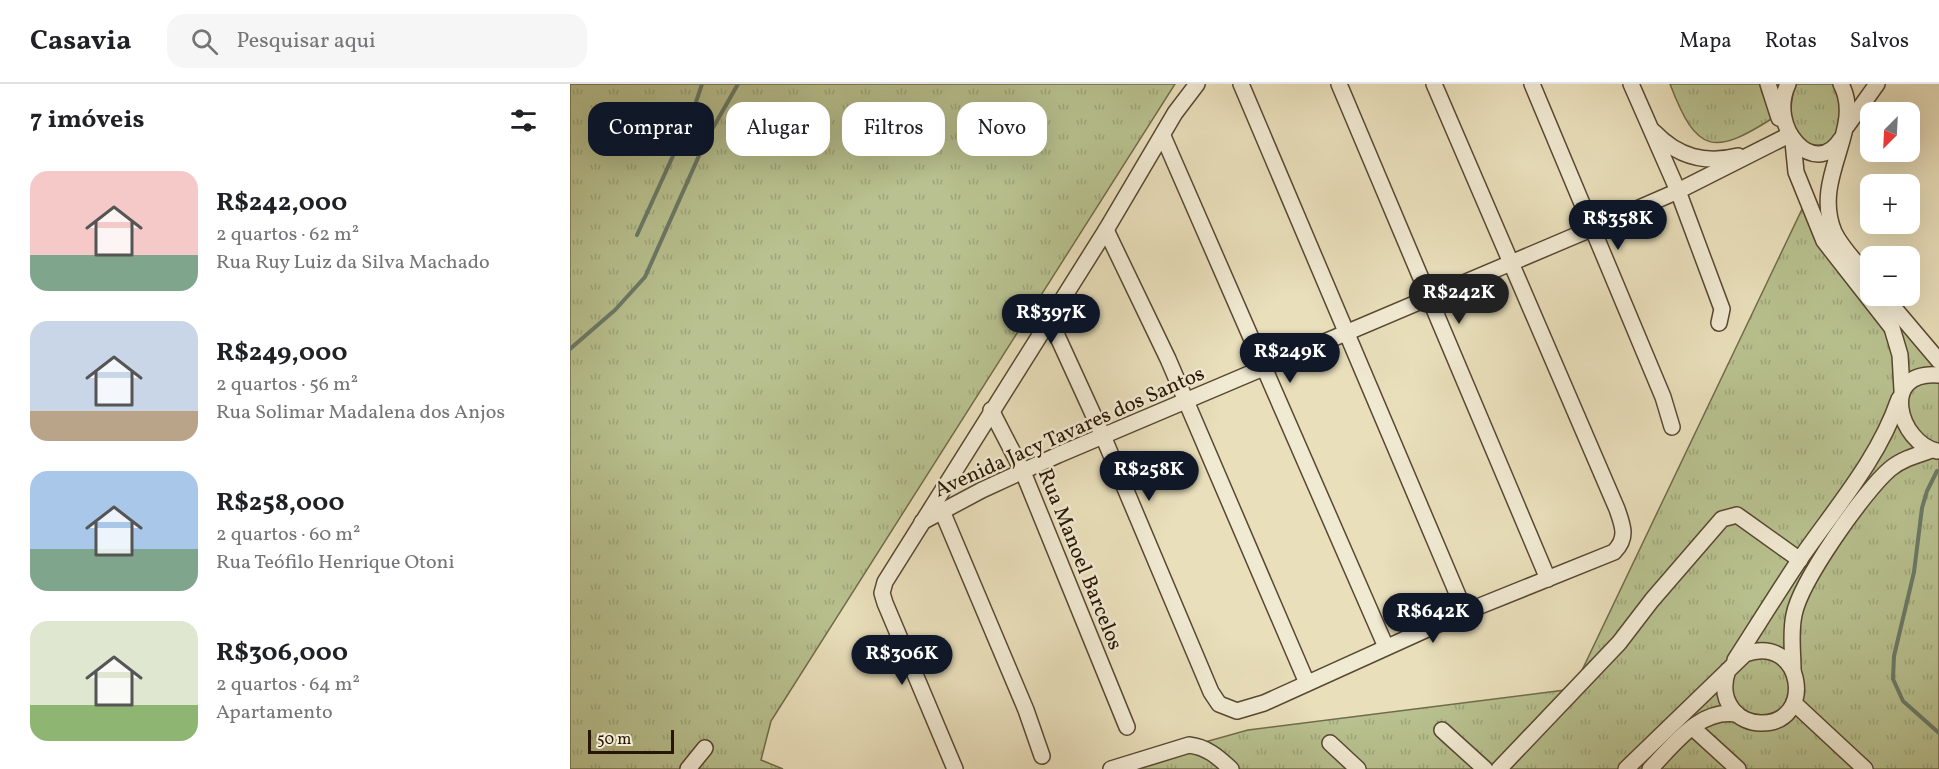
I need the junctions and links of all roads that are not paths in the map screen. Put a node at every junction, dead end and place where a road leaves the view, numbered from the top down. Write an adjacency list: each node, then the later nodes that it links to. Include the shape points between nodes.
1 (1197, 84): 13 (street)
2 (1241, 84): 25 (street)
3 (1339, 84): 21 (street)
4 (1434, 84): 19 (street)
5 (1532, 84): 17 (street)
6 (1631, 84): 11 (street)
7 (1768, 84): 14 (street)
8 (1788, 84): 14 (street, via 1783,101)
9 (1840, 84): 12 (street, via 1848,113)
10 (1877, 84): 12 (street)
11 (1649, 127): 15 (street, Avenida Jacy Tavares dos Santos, via 1674,149 1700,159 1715,160); 16 (street)
12 (1844, 131): 14 (street, via 1833,148 1824,152 1802,149); 20 (street, via 1829,183 1831,221)
13 (1163, 136): 18 (street); 27 (street)
14 (1789, 136): 15 (street, Avenida Jacy Tavares dos Santos); 29 (street, via 1796,172 1821,236 1894,334 1900,355)
15 (1761, 150): 16 (street, Avenida Jacy Tavares dos Santos)
16 (1678, 191): 17 (street, Avenida Jacy Tavares dos Santos); 24 (street, via 1722,309)
17 (1591, 229): 19 (street, Avenida Jacy Tavares dos Santos); 32 (street, via 1663,397)
18 (1106, 230): 23 (street); 30 (street)
19 (1510, 264): 21 (street, Avenida Jacy Tavares dos Santos); 39 (street, via 1624,533 1621,543 1609,555)
20 (1860, 266)
21 (1430, 298): 25 (street, Avenida Jacy Tavares dos Santos); 39 (street)
22 (1892, 306): 26 (street)
23 (1049, 318): 31 (street); 33 (street)
24 (1719, 323)
25 (1347, 333): 27 (street, Avenida Jacy Tavares dos Santos); 40 (street)
26 (1939, 361)
27 (1265, 367): 30 (street, Avenida Jacy Tavares dos Santos); 41 (street)
28 (1939, 375): 29 (street, via 1919,376)
29 (1901, 394): 34 (street, via 1901,414 1914,434); 38 (street, via 1875,455)
30 (1186, 402): 33 (street, Avenida Jacy Tavares dos Santos); 44 (street)
31 (991, 410): 35 (street, Rua Manoel Barcelos); 37 (street)
32 (1672, 428)
33 (1103, 436): 35 (street, Avenida Jacy Tavares dos Santos); 44 (street, via 1195,659 1219,704 1236,711 1246,709)
34 (1935, 451): 43 (street, via 1892,467 1871,488 1809,580 1794,613)
35 (1023, 472): 36 (street, Avenida Jacy Tavares dos Santos); 47 (street, Rua Manoel Barcelos)
36 (942, 511): 37 (street, Avenida Jacy Tavares dos Santos); 52 (street)
37 (922, 522): 54 (street, via 882,593)
38 (1800, 560): 42 (street); 59 (street, via 1737,516 1722,519 1619,643)
39 (1548, 579): 40 (street)
40 (1465, 612): 41 (street)
41 (1386, 647): 44 (street)
42 (1731, 667): 43 (street, via 1752,652 1768,651); 46 (street, via 1725,694); 60 (street)
43 (1793, 670): 45 (street, via 1797,687)
44 (1307, 683)
45 (1794, 703): 46 (street, via 1783,716 1767,723 1751,722); 63 (street)
46 (1737, 714): 48 (street, via 1711,714)
47 (1127, 727)
48 (1693, 728): 61 (street); 62 (street)
49 (1442, 730): 58 (street)
50 (1330, 743): 57 (street)
51 (705, 748): 53 (street)
52 (1042, 756)
53 (688, 769)
54 (955, 769)
55 (1112, 769): 56 (street, via 1189,745 1211,751)
56 (1231, 769)
57 (1358, 769)
58 (1485, 769)
59 (1499, 769)
60 (1626, 769)
61 (1650, 769)
62 (1738, 769)
63 (1865, 769)

